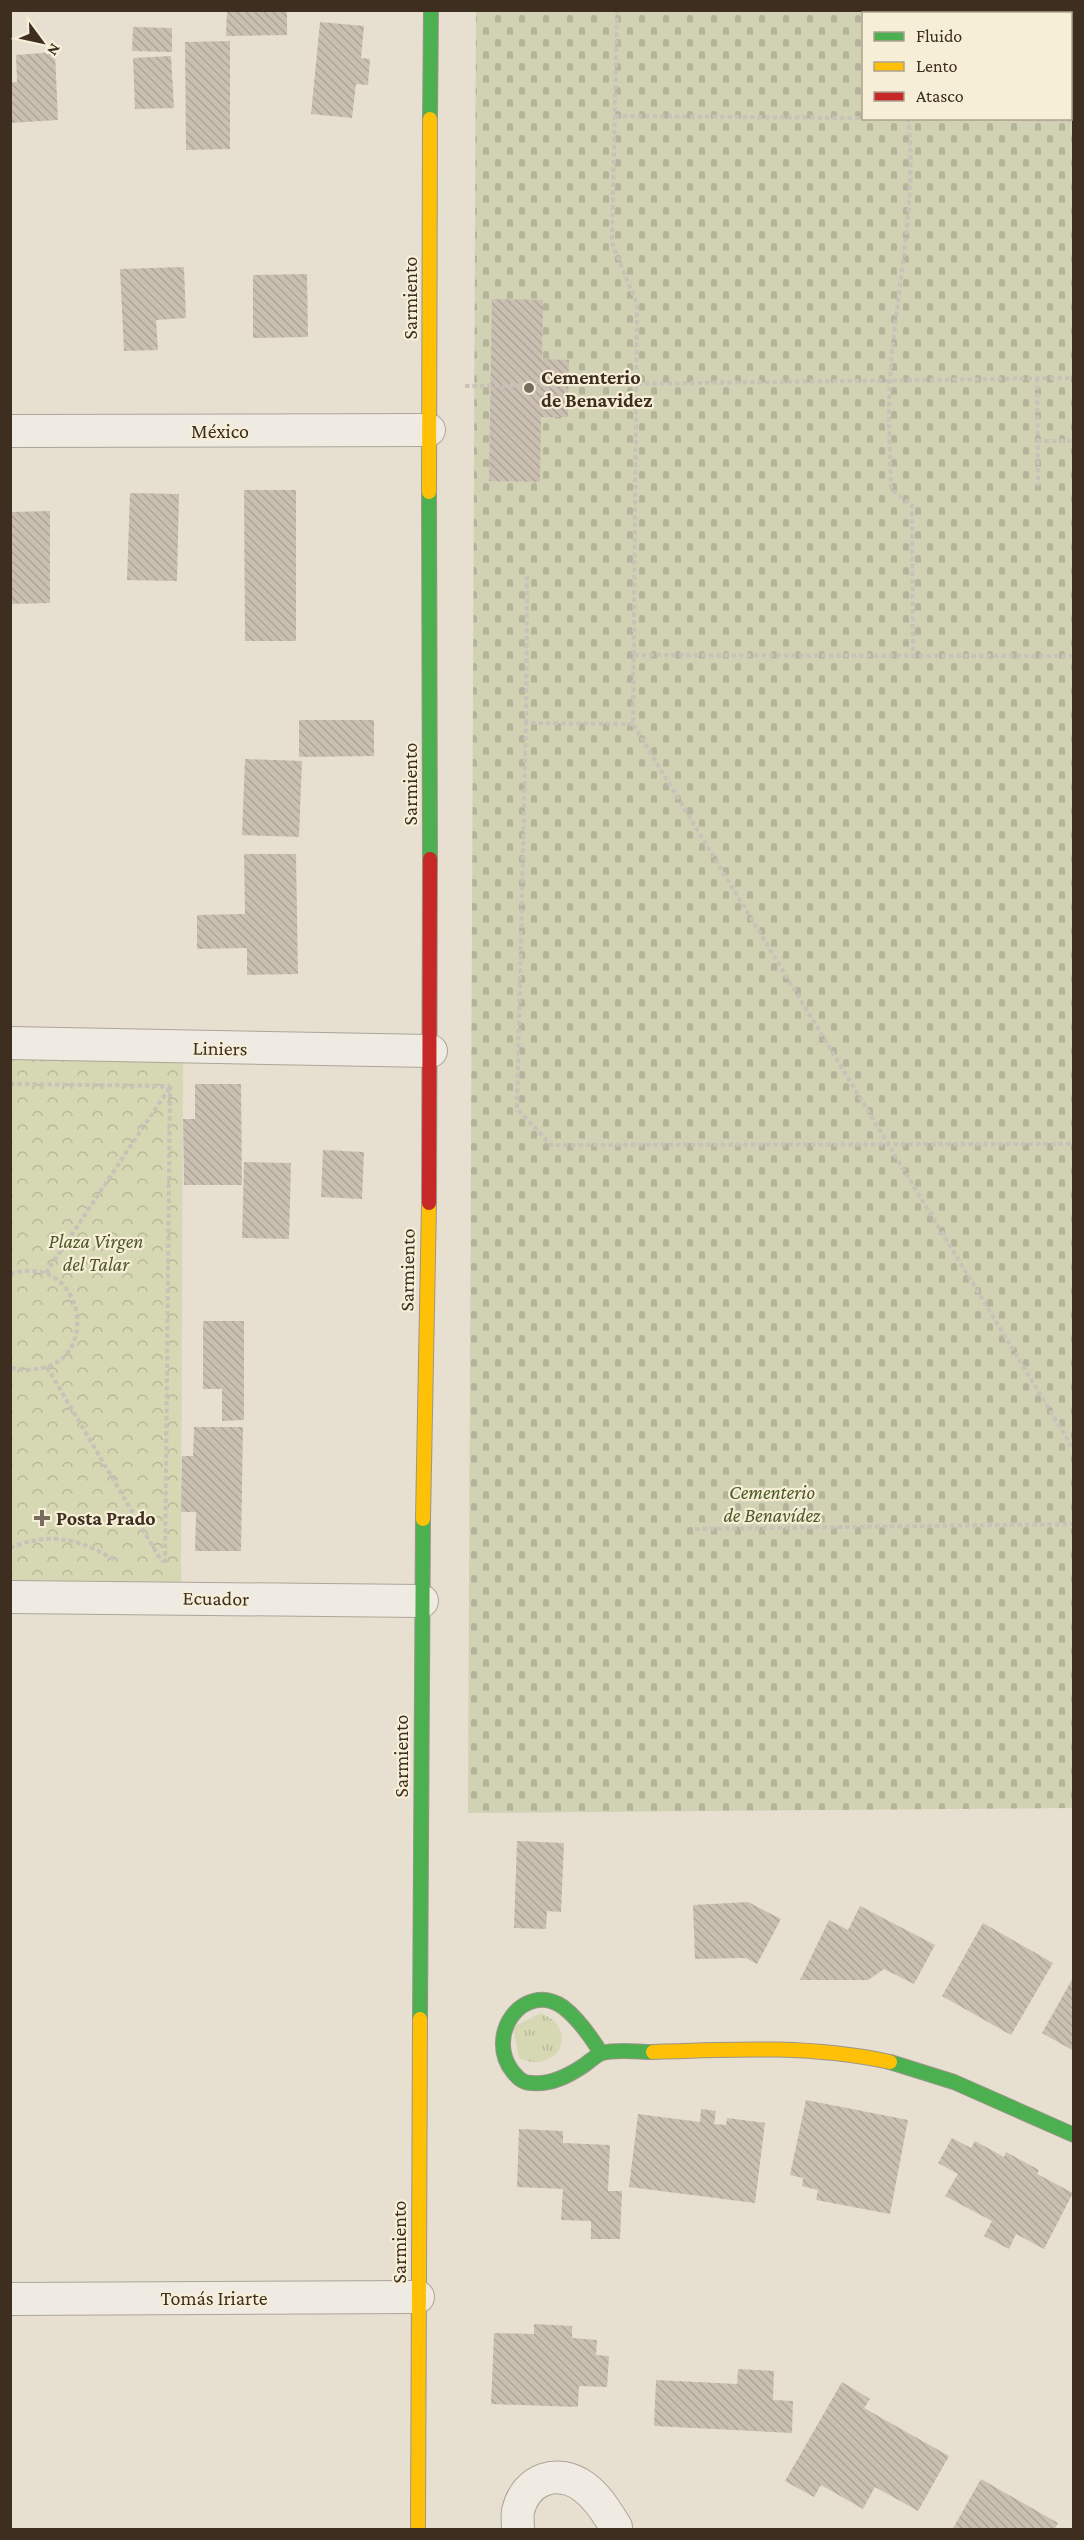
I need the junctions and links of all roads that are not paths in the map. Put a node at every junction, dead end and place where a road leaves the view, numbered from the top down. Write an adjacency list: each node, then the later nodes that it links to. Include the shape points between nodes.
1 (430, 10): 2 (street, Sarmiento)
2 (429, 430): 3 (street, México); 5 (street, Sarmiento)
3 (10, 432)
4 (10, 1043): 5 (street, Liniers)
5 (430, 1052): 7 (street, Sarmiento)
6 (10, 1597): 7 (street, Ecuador)
7 (422, 1601): 10 (street, Sarmiento)
8 (601, 2053): 8 (street, via 569,2012 552,2002 535,2001 520,2008 509,2018 502,2035 502,2054 509,2067 520,2080 537,2084 556,2081); 9 (street, via 761,2049 879,2060 935,2075)
9 (1074, 2135)
10 (418, 2297): 11 (street, Tomás Iriarte); 12 (street, Sarmiento)
11 (10, 2299)
12 (418, 2529)
13 (518, 2529): 14 (street, via 518,2511 526,2494 536,2483 551,2476 569,2478 585,2488)
14 (620, 2529)

